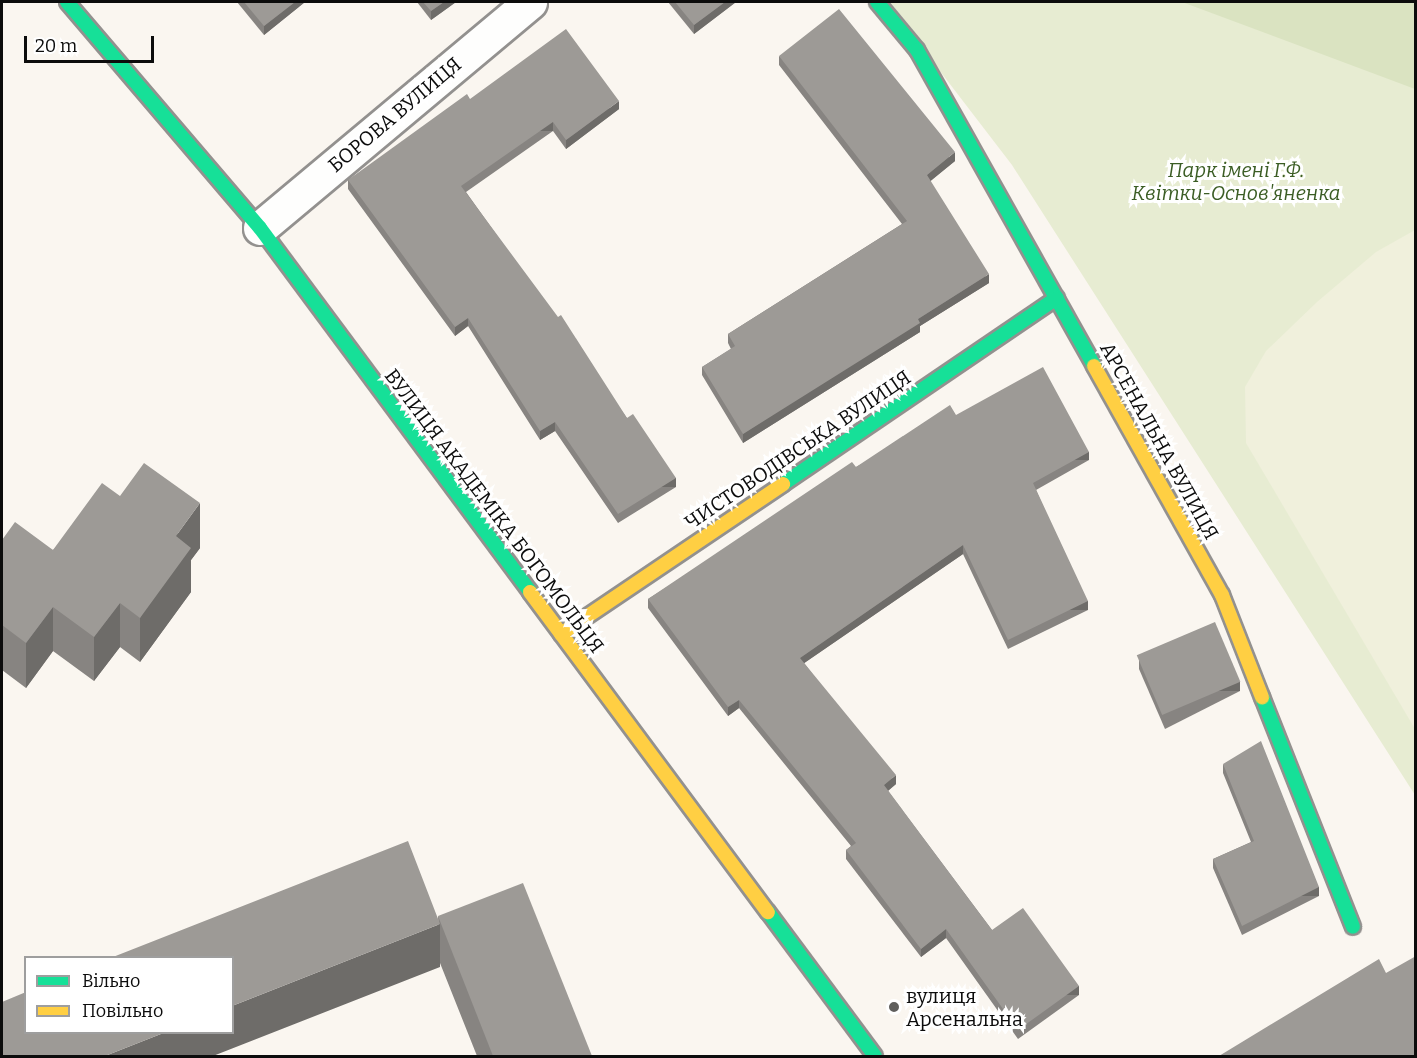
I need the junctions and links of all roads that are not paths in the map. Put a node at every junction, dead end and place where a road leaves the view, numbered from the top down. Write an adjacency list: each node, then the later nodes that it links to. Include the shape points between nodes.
1 (67, 2): 4 (street, ВУЛИЦЯ АКАДЕМІКА БОГОМОЛЬЦЯ)
2 (530, 2): 4 (street, БОРОВА ВУЛИЦЯ)
3 (877, 2): 5 (street, АРСЕНАЛЬНА ВУЛИЦЯ, via 917,50)
4 (260, 228): 6 (street, ВУЛИЦЯ АКАДЕМІКА БОГОМОЛЬЦЯ)
5 (1057, 298): 6 (street, ЧИСТОВОДІВСЬКА ВУЛИЦЯ); 7 (street, АРСЕНАЛЬНА ВУЛИЦЯ, via 1222,595)
6 (561, 634): 8 (street, ВУЛИЦЯ АКАДЕМІКА БОГОМОЛЬЦЯ)
7 (1353, 927)
8 (875, 1056)

